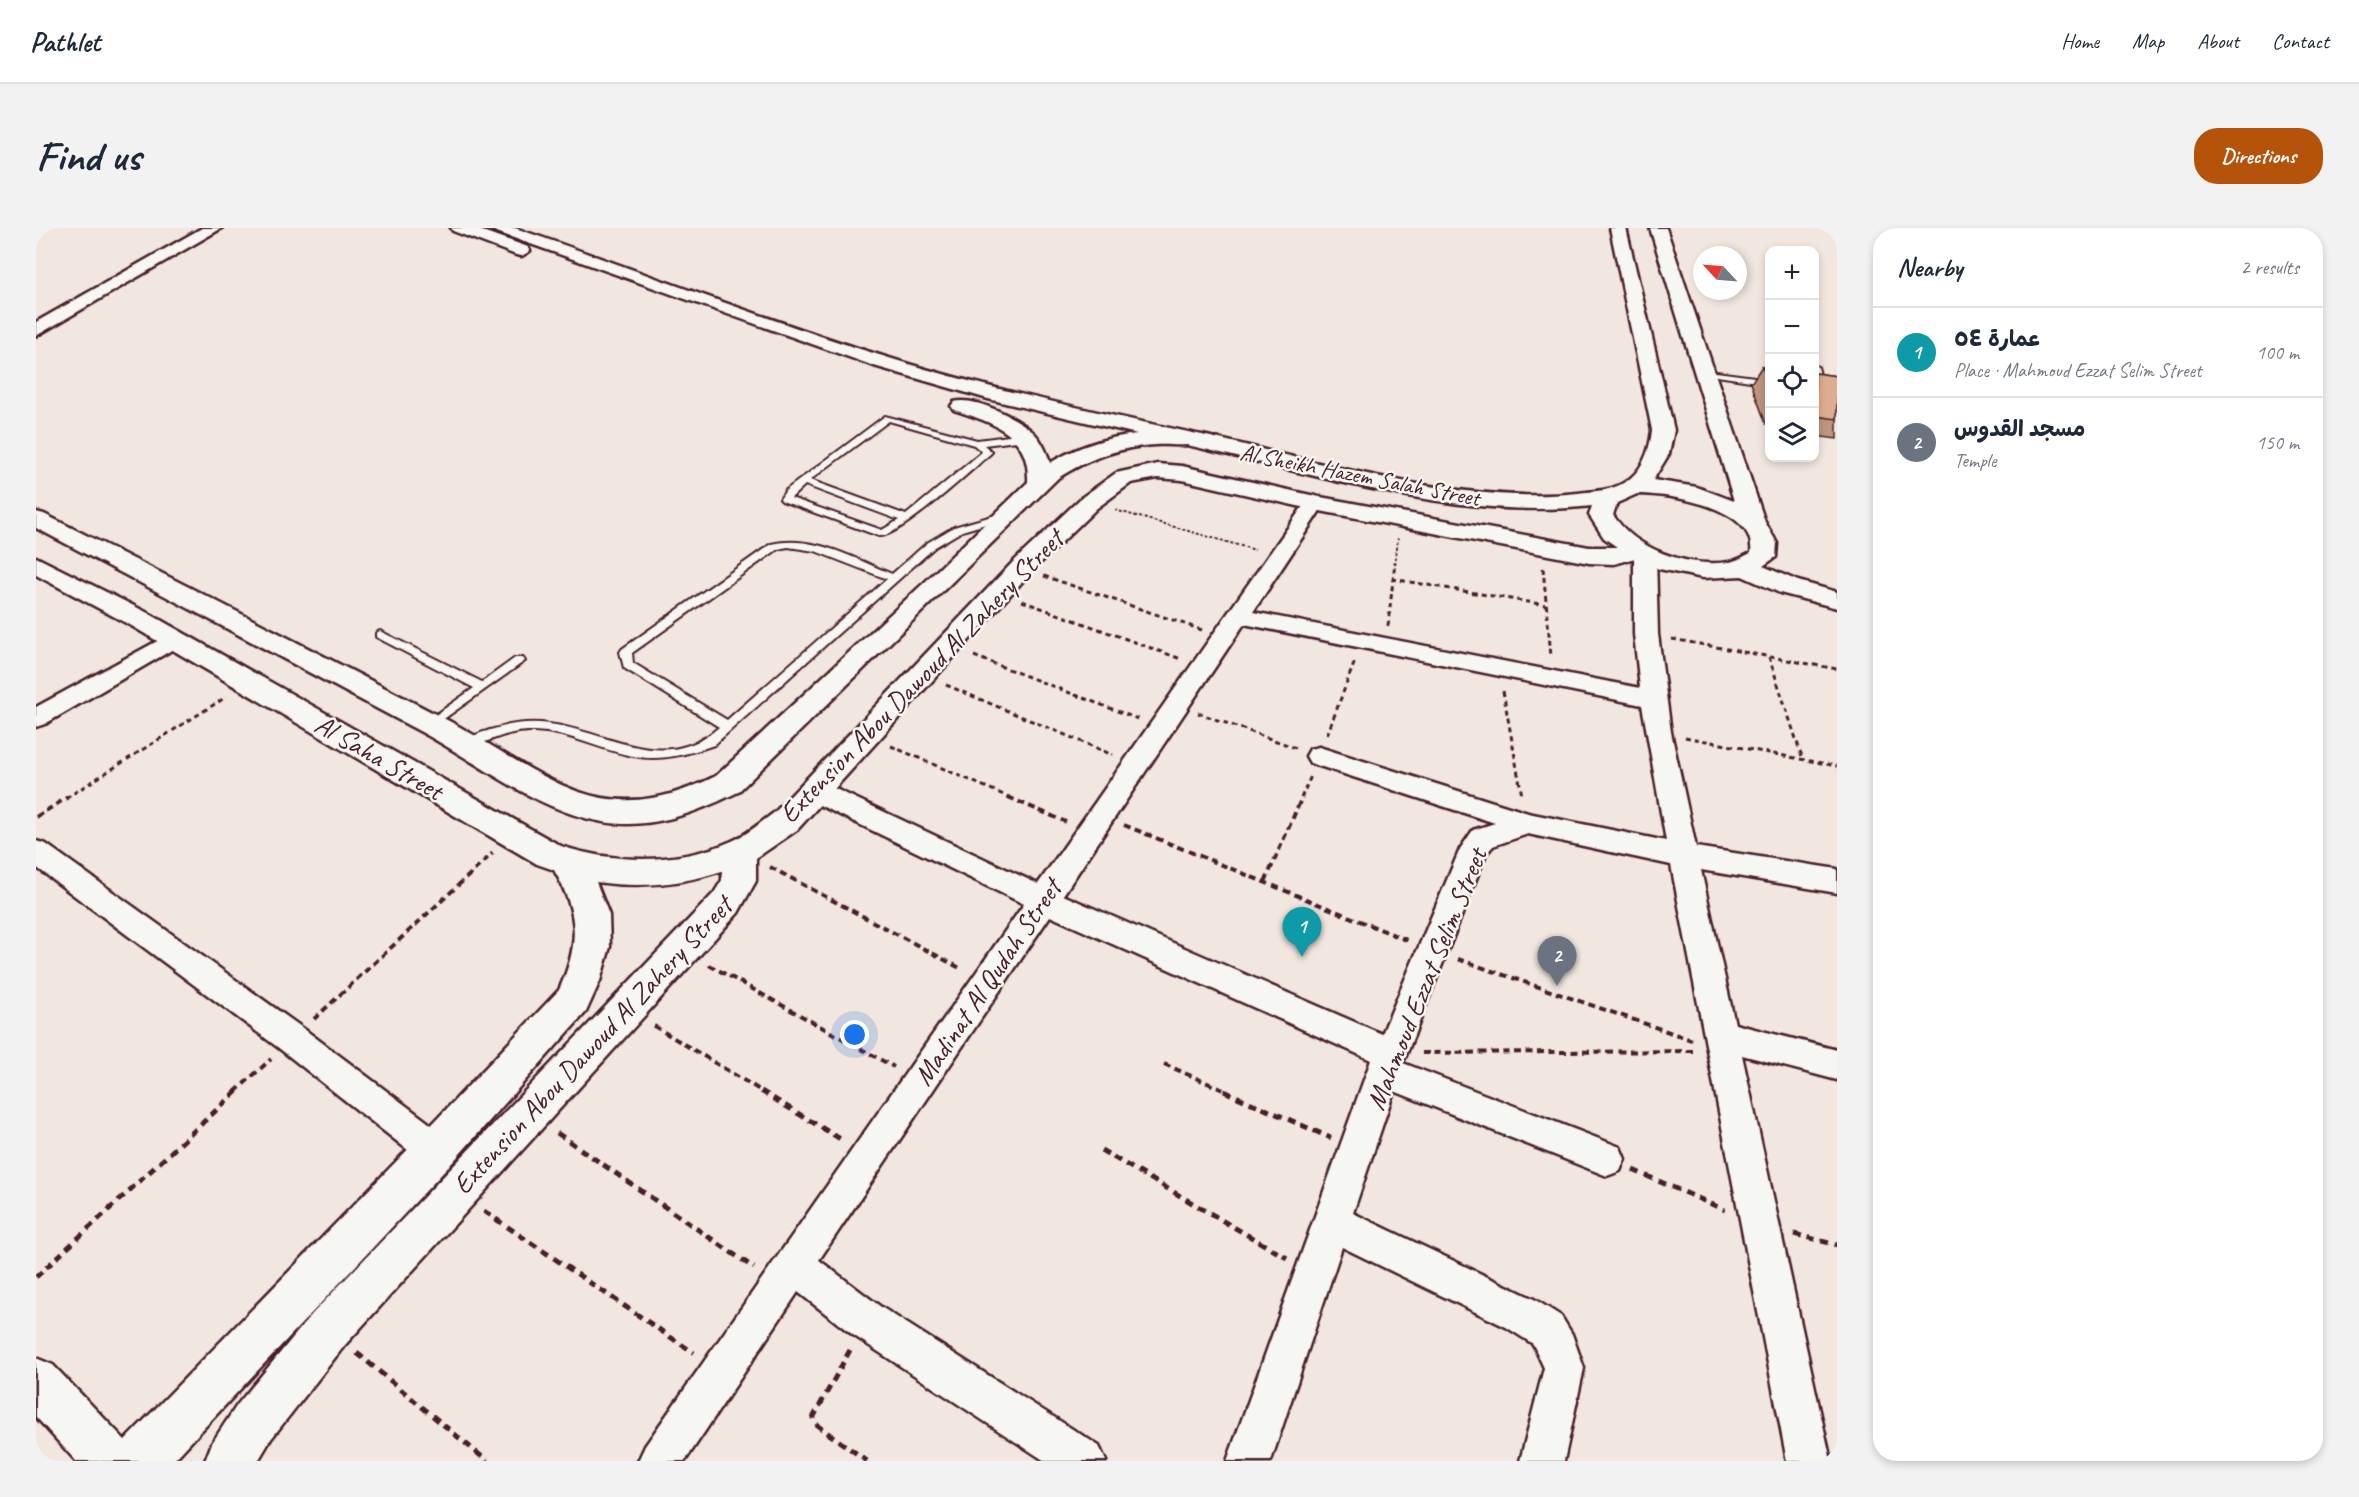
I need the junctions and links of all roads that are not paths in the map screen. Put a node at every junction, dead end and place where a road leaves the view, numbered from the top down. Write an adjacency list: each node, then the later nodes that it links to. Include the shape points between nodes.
1 (214, 228): 6 (street)
2 (459, 228): 7 (street)
3 (501, 228): 13 (street, via 881,362)
4 (1618, 228): 19 (street, via 1663,429 1655,463)
5 (1658, 228): 8 (street)
6 (36, 330)
7 (842, 368)
8 (1704, 372): 9 (lane); 25 (street)
9 (1765, 381)
10 (1819, 384): 11 (lane)
11 (1829, 385)
12 (948, 402): 14 (street, via 998,418)
13 (1071, 413): 14 (street, via 1074,422 1057,435); 15 (street)
14 (1026, 437): 16 (lane); 18 (street, via 1038,455)
15 (1186, 439): 18 (street, Extension Abou Dawoud Al Zahery Street, via 1137,439 1104,446 1061,465); 20 (street, Al Sheikh Hazem Salah Street, via 1455,498 1538,502)
16 (977, 443): 17 (lane, via 888,418); 24 (lane, via 987,449 985,455)
17 (803, 482): 24 (lane); 24 (lane, via 785,499 877,534 888,532)
18 (1039, 482): 22 (street, Extension Abou Dawoud Al Zahery Street)
19 (1634, 487): 20 (street, Al Sheikh Hazem Salah Street); 25 (street, via 1654,486 1698,494 1729,507)
20 (1606, 497): 27 (street, via 1600,505 1606,528)
21 (1315, 503): 27 (street, Al Sheikh Hazem Salah Street, via 1602,556); 37 (street, Madinat Al Qudah Street); 49 (street, Extension Abou Dawoud Al Zahery Street, via 1182,472 1158,471 1124,478 1089,502 1021,568)
22 (1006, 515): 31 (lane, via 973,523 944,536); 48 (street, Extension Abou Dawoud Al Zahery Street)
23 (36, 519): 30 (street, Al Saha Street)
24 (907, 519)
25 (1753, 524): 26 (street, via 1761,532)
26 (1766, 549): 29 (street, via 1763,557); 32 (street, via 1802,570)
27 (1641, 553): 29 (street, via 1699,570); 42 (street)
28 (36, 565): 35 (street, Al Saha Street)
29 (1746, 568): 34 (street, via 1789,587)
30 (150, 577): 33 (street, Al Saha Street); 35 (street, via 127,594)
31 (894, 578): 45 (lane); 45 (lane, via 805,545 782,543 626,652 628,665)
32 (1837, 581)
33 (184, 593): 36 (street, via 153,607); 44 (street, Al Saha Street)
34 (1837, 600)
35 (105, 601): 36 (street, Al Saha Street)
36 (139, 619): 39 (street, Al Saha Street)
37 (1231, 627): 42 (street, via 1362,640); 56 (street, Madinat Al Qudah Street)
38 (380, 635): 41 (lane)
39 (174, 639): 43 (street); 54 (street, Al Saha Street)
40 (519, 661): 41 (lane)
41 (482, 687): 44 (lane)
42 (1653, 699): 53 (street)
43 (36, 718)
44 (431, 724): 46 (street, Al Saha Street)
45 (727, 726): 46 (lane, via 710,742 663,754 633,752 562,730 532,726 501,729)
46 (468, 744): 48 (street, Al Saha Street, via 566,799 602,810 666,809 688,804)
47 (1319, 756): 50 (street)
48 (727, 784)
49 (815, 791): 51 (street, Extension Abou Dawoud Al Zahery Street, via 786,821); 56 (street)
50 (1527, 823): 53 (street, Mahmoud Ezzat Selim Street); 58 (street, Mahmoud Ezzat Selim Street, via 1497,831 1483,838 1474,849)
51 (740, 851): 54 (street, Al Saha Street, via 659,872 609,872); 65 (street, Extension Abou Dawoud Al Zahery Street, via 741,870 734,893)
52 (36, 852): 60 (street)
53 (1683, 856): 55 (street, Mahmoud Ezzat Selim Street); 57 (street)
54 (567, 863): 60 (street, Extension Abou Dawoud Al Zahery Street, via 584,886 591,906 594,928 585,976 573,1001)
55 (1837, 881)
56 (1044, 900): 58 (street); 63 (street, Madinat Al Qudah Street)
57 (1722, 1043): 59 (street); 74 (street)
58 (1387, 1062): 61 (street); 62 (street, Mahmoud Ezzat Selim Street)
59 (1837, 1065)
60 (436, 1150): 64 (street, Extension Abou Dawoud Al Zahery Street)
61 (1607, 1159)
62 (1332, 1222): 72 (street, Mahmoud Ezzat Selim Street); 73 (street, via 1520,1313 1547,1330 1564,1368)
63 (787, 1275): 70 (street, Madinat Al Qudah Street); 71 (street, via 867,1321)
64 (262, 1332): 65 (street, via 257,1358 263,1368 269,1373); 68 (street, Extension Abou Dawoud Al Zahery Street)
65 (290, 1375): 69 (street, Extension Abou Dawoud Al Zahery Street, via 254,1422)
66 (36, 1382): 67 (street)
67 (110, 1461)
68 (139, 1461)
69 (231, 1461)
70 (660, 1461)
71 (1084, 1461)
72 (1249, 1461)
73 (1542, 1461)
74 (1809, 1461)

